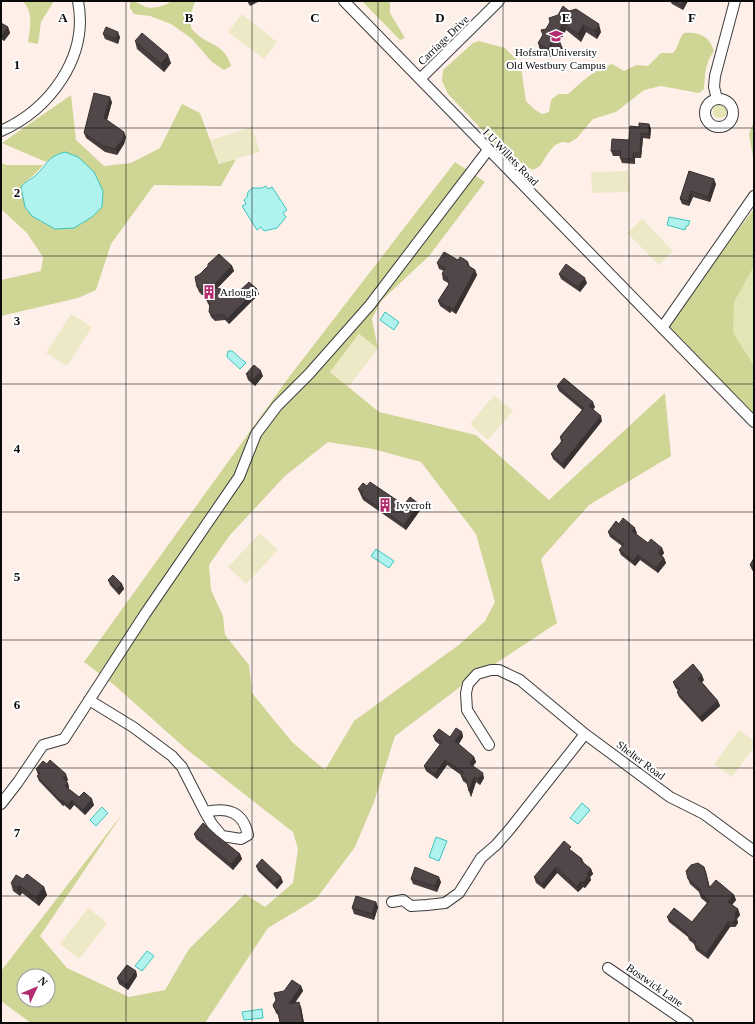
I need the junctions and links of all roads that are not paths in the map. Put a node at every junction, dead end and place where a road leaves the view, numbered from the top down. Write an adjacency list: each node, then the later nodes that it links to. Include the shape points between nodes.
1 (78, 1): 7 (street, via 80,32 65,75 51,95 28,117)
2 (344, 1): 5 (street, I U Willets Road)
3 (499, 1): 5 (street, Carriage Drive)
4 (735, 1): 6 (street, via 715,76)
5 (420, 79): 8 (street, I U Willets Road)
6 (717, 99)
7 (1, 131)
8 (488, 150): 10 (street, I U Willets Road); 12 (street, via 370,305 277,406 256,434 239,477)
9 (754, 196): 10 (street)
10 (662, 328): 11 (street, I U Willets Road)
11 (754, 422)
12 (89, 700): 15 (street, via 64,739 43,745); 16 (street, via 133,727 172,756 182,767)
13 (585, 734): 14 (street, Shelter Road, via 520,680 506,672 492,670 478,674 468,684 466,693 467,710); 17 (street, Shelter Road, via 670,797 704,814); 18 (street, via 510,829 482,858 460,893 445,903 411,906 403,900)
14 (489, 745)
15 (1, 804)
16 (206, 812)
17 (754, 852)
18 (392, 902)
19 (608, 968): 20 (street, Bostwick Lane)
20 (688, 1023)

